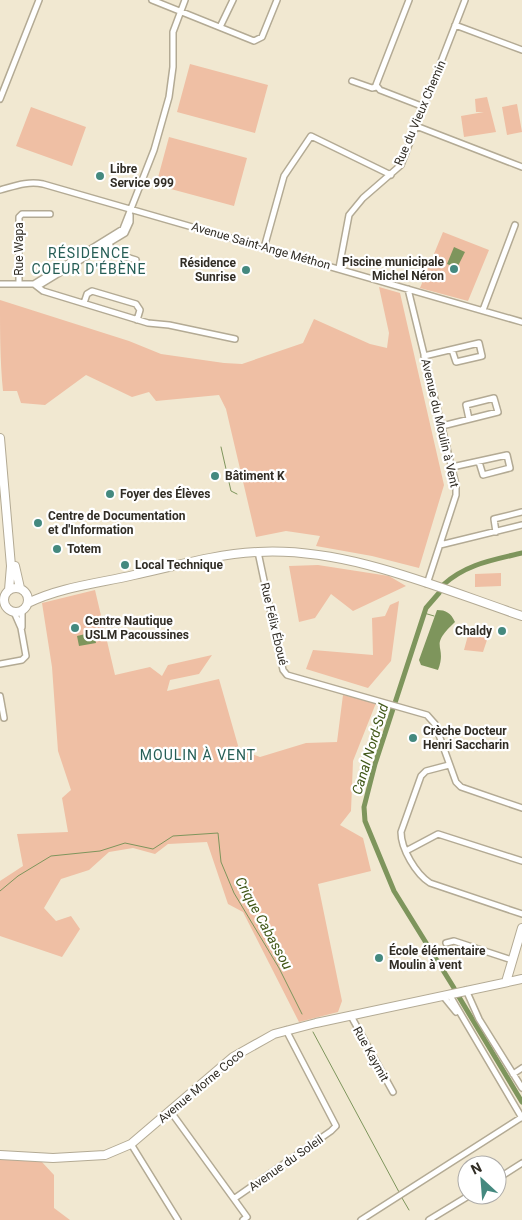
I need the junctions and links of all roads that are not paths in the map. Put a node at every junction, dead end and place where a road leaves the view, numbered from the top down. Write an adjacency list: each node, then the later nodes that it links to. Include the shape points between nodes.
1 (39, 0): 14 (street)
2 (152, 0): 8 (street)
3 (185, 0): 8 (street)
4 (233, 0): 10 (street)
5 (277, 0): 10 (street, via 258,40)
6 (409, 0): 13 (street)
7 (465, 0): 9 (street, Rue du Vieux Chemin)
8 (181, 11): 10 (street); 20 (street, via 172,32 174,67 169,97 154,150)
9 (455, 25): 11 (street); 15 (street, Rue du Vieux Chemin)
10 (220, 27)
11 (522, 50)
12 (352, 81): 13 (street)
13 (376, 87): 15 (street)
14 (0, 99)
15 (424, 107): 16 (street, Rue du Vieux Chemin)
16 (416, 126): 17 (street); 18 (street, Rue du Vieux Chemin, via 401,165)
17 (522, 167)
18 (391, 175): 24 (street, via 311,136 284,176); 26 (street, Rue du Vieux Chemin, via 349,215)
19 (0, 190): 20 (street, Avenue Saint-Ange Méthon, via 34,182)
20 (130, 213): 23 (street, via 127,230); 24 (street, Avenue Saint-Ange Méthon); 27 (street, via 121,230)
21 (50, 214): 28 (street, Rue Wapa, via 20,216)
22 (515, 225): 33 (street)
23 (109, 243): 25 (street, via 113,253); 27 (street)
24 (264, 248): 26 (street, Avenue Saint-Ange Méthon)
25 (136, 260)
26 (339, 268): 31 (street, Avenue Saint-Ange Méthon)
27 (61, 270): 30 (street)
28 (19, 283): 29 (street); 30 (street)
29 (0, 284)
30 (36, 285): 32 (street, via 43,291)
31 (408, 289): 33 (street, Avenue Saint-Ange Méthon); 38 (street, Avenue du Moulin à Vent)
32 (84, 303): 34 (street); 34 (street, via 92,291 136,304 140,310)
33 (483, 310): 35 (street, Avenue Saint-Ange Méthon)
34 (137, 320): 36 (street)
35 (522, 322)
36 (235, 339)
37 (452, 350): 37 (street, via 456,362 482,356 479,343); 38 (street)
38 (424, 356): 40 (street, Avenue du Moulin à Vent)
39 (469, 419): 39 (street, via 498,412 494,398 466,405); 40 (street)
40 (442, 426): 43 (street, Avenue du Moulin à Vent)
41 (0, 438): 44 (street)
42 (479, 462): 42 (street, via 483,475 510,468 506,455); 43 (street)
43 (452, 467): 48 (street, Avenue du Moulin à Vent, via 456,495)
44 (4, 481): 51 (street, via 11,566); 52 (street)
45 (522, 512): 47 (street, via 494,519)
46 (522, 525): 47 (street)
47 (496, 532): 48 (street)
48 (440, 544): 50 (street, Avenue du Moulin à Vent)
49 (258, 553): 50 (street, via 336,558); 53 (street, via 197,561); 64 (street, Rue Félix Éboué, via 283,670 287,675 427,715 432,719)
50 (427, 584): 59 (street)
51 (9, 590): 52 (street); 54 (street)
52 (23, 591): 53 (street); 55 (street)
53 (58, 592): 55 (street)
54 (2, 599): 56 (street)
55 (28, 602): 57 (street)
56 (3, 607): 58 (street)
57 (22, 611): 58 (street); 60 (street)
58 (14, 612): 60 (street)
59 (522, 616)
60 (22, 628): 61 (street, via 25,657)
61 (0, 664)
62 (0, 696): 63 (street)
63 (4, 718)
64 (449, 765): 65 (street, Rue Félix Éboué, via 461,788); 66 (street, via 426,771 421,776 401,832)
65 (522, 808)
66 (406, 851): 67 (street, via 438,834); 68 (street, via 423,879 430,883)
67 (522, 861)
68 (522, 914)
69 (522, 928): 71 (street)
70 (446, 943): 71 (street, via 454,941)
71 (512, 960): 73 (street)
72 (522, 979): 73 (street, Avenue Morne Coco)
73 (506, 982): 74 (street, Avenue Morne Coco)
74 (466, 990): 75 (street, Avenue Morne Coco); 79 (street)
75 (446, 995): 76 (street, Avenue Morne Coco); 83 (street)
76 (351, 1016): 77 (street, Avenue Morne Coco); 81 (street, Rue Kaymit)
77 (286, 1030): 82 (street, Avenue Morne Coco, via 232,1056); 88 (street, Avenue du Soleil, via 336,1126)
78 (522, 1068): 79 (street)
79 (513, 1074): 80 (street)
80 (522, 1088)
81 (393, 1092)
82 (171, 1112): 84 (street, Avenue Morne Coco); 88 (street, Avenue du Soleil)
83 (522, 1117): 92 (street)
84 (131, 1144): 85 (street, Avenue Morne Coco, via 94,1157); 90 (street)
85 (0, 1155)
86 (522, 1163): 87 (street)
87 (507, 1173)
88 (235, 1198): 91 (street, via 247,1217)
89 (457, 1203): 93 (street)
90 (178, 1220)
91 (242, 1220)
92 (361, 1220)
93 (429, 1220)

